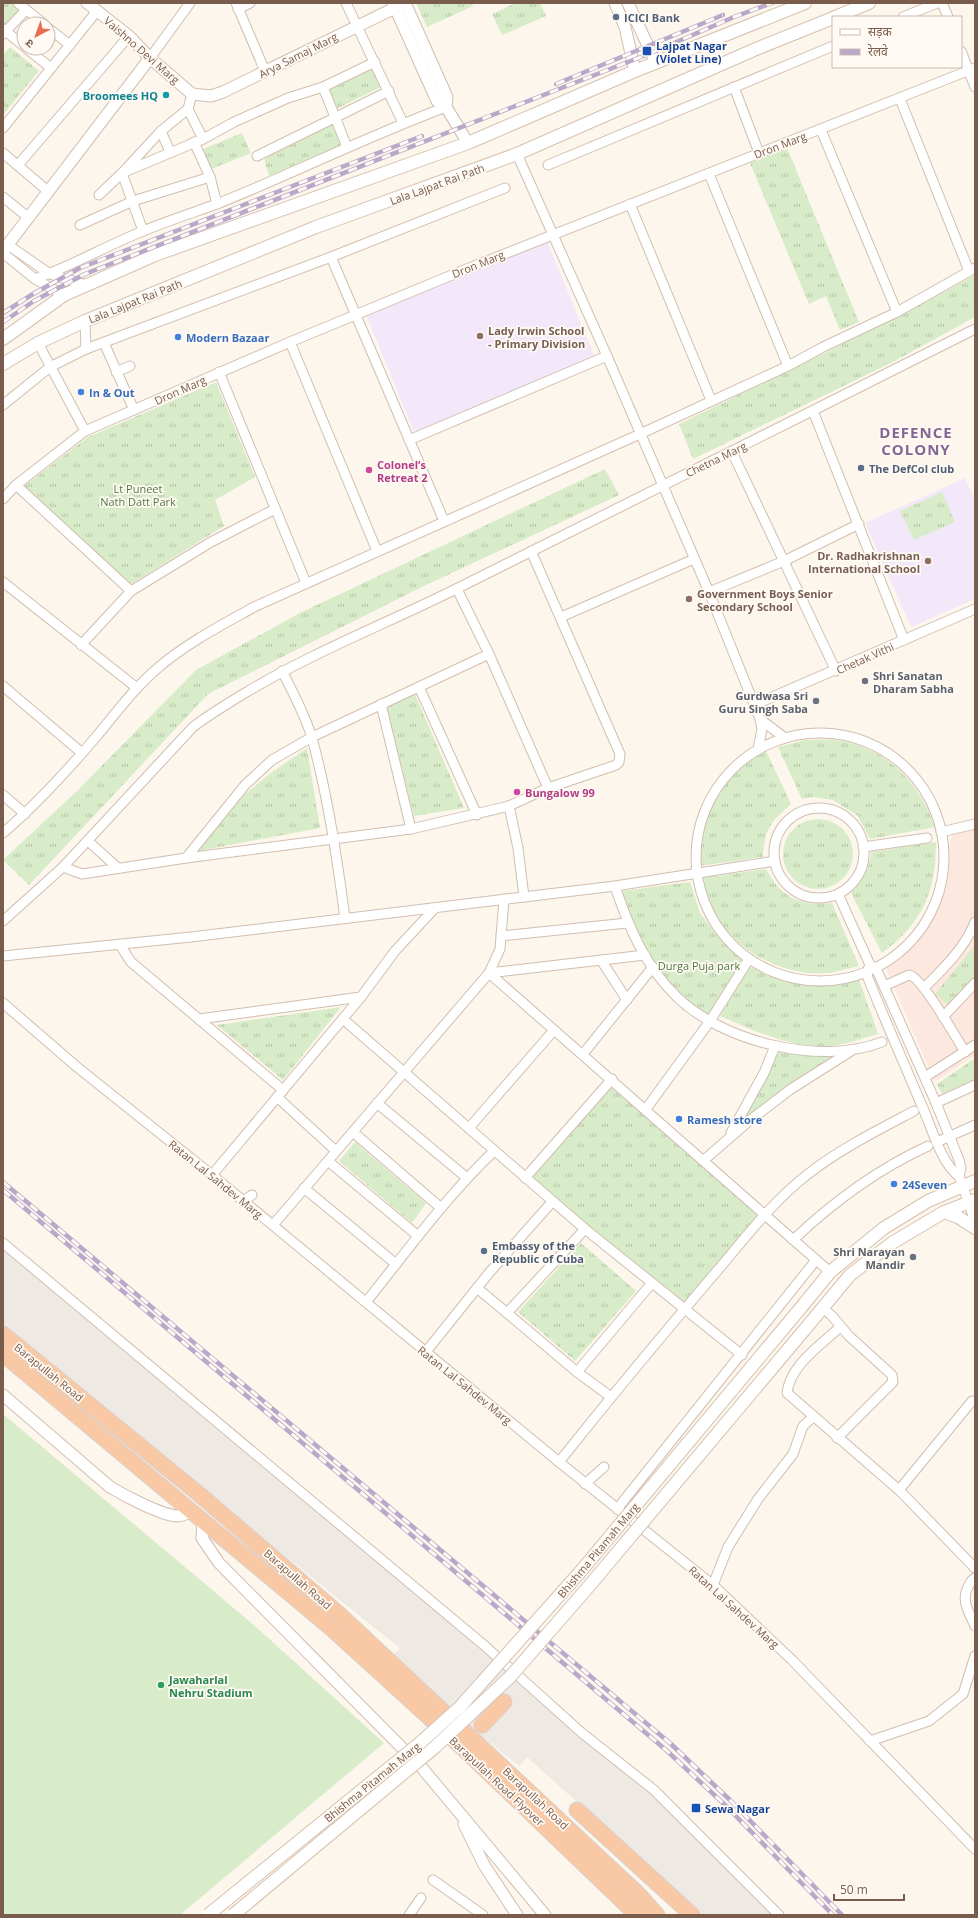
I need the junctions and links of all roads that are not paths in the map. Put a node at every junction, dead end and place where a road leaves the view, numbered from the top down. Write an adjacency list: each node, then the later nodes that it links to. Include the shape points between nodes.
1 (18, 3): 14 (street)
2 (87, 3): 15 (street, Vaishno Devi Marg)
3 (189, 3): 32 (street)
4 (250, 3): 13 (street)
5 (346, 3): 22 (street)
6 (615, 3): 23 (street)
7 (628, 3): 21 (street)
8 (805, 3): 34 (main road)
9 (869, 3): 17 (main road, Lala Lajpat Rai Path)
10 (937, 3): 18 (street)
11 (942, 3): 19 (street)
12 (400, 4): 22 (street, Arya Samaj Marg); 45 (street, via 447,97)
13 (237, 6): 37 (street)
14 (26, 10): 16 (street); 24 (street)
15 (97, 11): 26 (street, Vaishno Devi Marg); 28 (street)
16 (34, 16)
17 (836, 16)
18 (905, 16)
19 (948, 16)
20 (832, 18): 59 (main road, Lala Lajpat Rai Path)
21 (636, 22): 23 (street); 34 (street)
22 (356, 26): 33 (street); 37 (street, Arya Samaj Marg)
23 (625, 27): 38 (street)
24 (4, 32): 27 (street)
25 (56, 34): 28 (street)
26 (129, 36): 32 (street, Vaishno Devi Marg); 61 (street)
27 (16, 41)
28 (70, 45): 35 (street)
29 (832, 46): 40 (street)
30 (962, 53): 36 (street)
31 (36, 56): 35 (street)
32 (150, 58): 43 (street, Vaishno Devi Marg); 67 (street)
33 (375, 62): 39 (street); 42 (street)
34 (656, 63): 38 (main road)
35 (51, 68): 49 (street)
36 (972, 70): 41 (street); 44 (street, Dron Marg)
37 (265, 71): 43 (street, Arya Samaj Marg, via 223,92 211,96)
38 (635, 71): 54 (main road)
39 (322, 87): 47 (street); 52 (street, via 268,107)
40 (734, 88): 58 (street); 62 (street)
41 (975, 88)
42 (388, 91): 47 (street); 48 (street)
43 (195, 95): 46 (street)
44 (900, 99): 50 (street, Dron Marg); 79 (street)
45 (446, 107): 48 (street); 54 (street)
46 (188, 109): 51 (street); 52 (street)
47 (335, 117): 55 (street); 60 (street)
48 (403, 123): 55 (street)
49 (3, 128)
50 (821, 130): 58 (street, Dron Marg); 84 (street)
51 (161, 131): 57 (street); 63 (street)
52 (203, 139): 53 (street)
53 (194, 142): 57 (street); 65 (street)
54 (468, 143): 82 (main road, via 155,255)
55 (347, 147): 71 (street)
56 (3, 152): 61 (street)
57 (170, 152): 63 (street)
58 (759, 153): 64 (street, Dron Marg)
59 (517, 154): 76 (street); 86 (main road, Lala Lajpat Rai Path, via 316,227)
60 (257, 156)
61 (18, 165): 67 (street)
62 (548, 165)
63 (122, 173): 68 (street); 70 (street)
64 (709, 174): 72 (street, Dron Marg); 96 (street)
65 (210, 177): 70 (street); 71 (street)
66 (505, 188): 78 (street)
67 (49, 192): 73 (street)
68 (99, 195)
69 (3, 196): 73 (street)
70 (133, 201): 74 (street); 75 (street)
71 (217, 204): 75 (street)
72 (630, 204): 76 (street, Dron Marg); 100 (street)
73 (29, 218): 77 (street)
74 (80, 225)
75 (143, 231): 80 (street)
76 (554, 234): 85 (street, Dron Marg); 93 (street)
77 (4, 248): 80 (street); 81 (street)
78 (331, 258): 85 (street); 91 (street)
79 (972, 270): 84 (street)
80 (50, 274): 81 (street); 82 (street)
81 (35, 280): 83 (street)
82 (86, 285): 83 (main road)
83 (64, 295): 88 (main road)
84 (897, 312): 96 (street)
85 (357, 314): 89 (street, Dron Marg); 106 (street)
86 (85, 321): 90 (main road, Lala Lajpat Rai Path); 92 (street)
87 (975, 329): 103 (street, Chetna Marg)
88 (3, 339)
89 (290, 342): 99 (street, Dron Marg); 114 (street)
90 (38, 343): 94 (main road, Lala Lajpat Rai Path); 97 (street)
91 (104, 343): 92 (street); 98 (street)
92 (86, 350): 97 (street)
93 (607, 356): 105 (street); 106 (street)
94 (3, 364)
95 (130, 366): 98 (street)
96 (788, 366): 100 (street)
97 (50, 367): 101 (street); 104 (street)
98 (116, 372): 102 (street)
99 (219, 372): 102 (street, Dron Marg); 111 (street)
100 (711, 400): 105 (street)
101 (3, 405)
102 (134, 410): 104 (street, Dron Marg)
103 (813, 411): 107 (street, Chetna Marg); 113 (street)
104 (85, 431): 108 (street, Dron Marg)
105 (640, 434): 109 (street); 112 (street)
106 (409, 440): 112 (street)
107 (732, 452): 109 (street, Chetna Marg); 117 (street)
108 (16, 485): 110 (street, Dron Marg); 121 (street)
109 (662, 485): 115 (street, Chetna Marg); 116 (street)
110 (3, 499)
111 (275, 509): 119 (street); 121 (street, via 211,542)
112 (444, 521): 114 (street, via 411,532)
113 (859, 524): 117 (street); 125 (street)
114 (377, 551): 119 (street)
115 (531, 551): 120 (street, Chetna Marg); 124 (street)
116 (694, 559): 122 (street); 124 (street)
117 (784, 561): 122 (street); 128 (street)
118 (3, 582): 126 (street)
119 (306, 583): 132 (street, via 254,607 208,633 159,666)
120 (457, 588): 127 (street); 129 (street, Chetna Marg)
121 (131, 591): 126 (street)
122 (708, 592): 134 (street)
123 (975, 610): 125 (street, Chetak Vithi)
124 (561, 617): 140 (street, via 620,754 616,765)
125 (904, 640): 128 (street, Chetak Vithi)
126 (81, 645): 132 (street)
127 (489, 654): 131 (street); 140 (street)
128 (836, 670): 134 (street, Chetak Vithi)
129 (282, 671): 136 (street); 151 (street, Chetna Marg, via 193,727)
130 (3, 686): 139 (street)
131 (420, 686): 133 (street); 144 (street)
132 (137, 688): 139 (street)
133 (381, 704): 136 (street); 146 (street)
134 (754, 705): 135 (street)
135 (760, 719): 137 (street); 138 (street, via 762,729)
136 (312, 737): 150 (street); 153 (street, via 272,760 245,785)
137 (785, 738): 138 (street); 147 (street, via 830,734 874,746 893,757 910,772 924,790 935,810)
138 (758, 749): 157 (street, via 741,761 713,792 698,832)
139 (82, 753): 143 (street)
140 (548, 788): 142 (street)
141 (3, 795): 143 (street)
142 (509, 806): 144 (street); 160 (street, via 518,848)
143 (25, 814): 148 (street)
144 (477, 815): 146 (street)
145 (975, 824): 147 (street)
146 (411, 829): 150 (street)
147 (941, 832): 175 (street, via 944,855 942,878 927,921 913,940 896,956)
148 (3, 833)
149 (927, 838): 152 (street)
150 (334, 840): 153 (street); 163 (street)
151 (88, 841): 155 (street, Chetna Marg); 156 (street)
152 (863, 847): 154 (street, via 858,832 848,820 835,812 812,809 797,814 785,824 775,845); 159 (street, via 864,856 858,875 850,886)
153 (186, 858): 156 (street)
154 (775, 861): 157 (street); 159 (street, via 784,881 802,895 820,898)
155 (63, 867): 156 (street, via 82,874); 164 (street, Chetna Marg)
156 (118, 868)
157 (696, 874): 158 (street); 172 (street, via 701,894 712,918 733,946)
158 (615, 886): 160 (street); 166 (street)
159 (838, 894): 175 (street)
160 (524, 897): 161 (street)
161 (504, 899): 162 (street); 168 (street)
162 (435, 908): 163 (street); 180 (street, via 395,951)
163 (346, 918): 169 (street)
164 (3, 921)
165 (975, 922): 167 (street)
166 (627, 923): 168 (street); 170 (street)
167 (972, 934): 179 (street)
168 (501, 936): 176 (street, via 500,949)
169 (120, 945): 171 (street); 185 (street, via 131,962)
170 (645, 955): 173 (street); 174 (street)
171 (3, 956)
172 (749, 959): 175 (street, via 774,972 797,979 832,981); 186 (street)
173 (601, 960): 176 (street); 181 (street)
174 (653, 967): 181 (street); 186 (street, via 676,997)
175 (871, 969): 178 (street); 208 (street)
176 (489, 973): 187 (street); 194 (street)
177 (975, 983): 183 (street)
178 (884, 986): 179 (street, via 911,974); 195 (street)
179 (924, 988): 183 (street)
180 (361, 997): 184 (street); 185 (street)
181 (627, 1000): 193 (street)
182 (3, 1004): 213 (street, Ratan Lal Sahdev Marg, via 78,1068)
183 (944, 1017): 192 (street)
184 (342, 1019): 194 (street); 198 (street)
185 (199, 1020): 198 (street)
186 (710, 1020): 190 (street, via 744,1036); 201 (street)
187 (554, 1030): 193 (street); 204 (street)
188 (882, 1042): 191 (street)
189 (975, 1045): 192 (street)
190 (775, 1046): 191 (street, via 808,1052); 207 (street, via 764,1073)
191 (852, 1051): 207 (street, via 791,1089)
192 (966, 1052): 195 (street)
193 (583, 1054): 196 (street)
194 (404, 1072): 199 (street); 204 (street)
195 (925, 1077): 200 (street)
196 (612, 1079): 201 (street); 215 (street)
197 (975, 1085): 200 (street)
198 (280, 1094): 209 (street); 213 (street)
199 (377, 1103): 205 (street); 214 (street)
200 (936, 1103): 206 (street)
201 (646, 1109): 211 (street)
202 (914, 1111): 225 (street, via 859,1140 807,1175)
203 (975, 1126): 206 (street)
204 (469, 1128): 210 (street)
205 (353, 1132): 209 (street); 223 (street)
206 (951, 1137): 208 (street); 216 (street, via 961,1168)
207 (729, 1138): 211 (street)
208 (933, 1144): 216 (street); 231 (street, via 901,1159 858,1187 821,1213)
209 (336, 1151): 212 (street)
210 (494, 1151): 214 (street); 215 (street)
211 (704, 1160): 225 (street)
212 (328, 1161): 218 (street); 230 (street)
213 (212, 1175): 220 (street, Ratan Lal Sahdev Marg)
214 (467, 1178): 223 (street)
215 (526, 1178): 221 (street)
216 (960, 1181): 217 (main road, Bhishma Pitamah Marg); 222 (street); 235 (main road, Bhishma Pitamah Marg, via 884,1228)
217 (975, 1181)
218 (304, 1188): 227 (street); 234 (street)
219 (252, 1195): 220 (street)
220 (243, 1201): 227 (street, Ratan Lal Sahdev Marg)
221 (552, 1202): 229 (street); 237 (street)
222 (971, 1202): 224 (main road, Bhishma Pitamah Marg); 226 (street)
223 (441, 1208): 230 (street)
224 (944, 1212): 228 (main road); 240 (main road, Bhishma Pitamah Marg, via 892,1244 850,1275)
225 (766, 1214): 231 (street); 239 (street)
226 (975, 1221)
227 (273, 1225): 238 (street, Ratan Lal Sahdev Marg)
228 (975, 1228)
229 (585, 1230): 236 (street); 241 (street)
230 (418, 1236): 234 (street)
231 (793, 1240): 233 (street)
232 (3, 1243): 286 (street, via 485,1646 582,1733 654,1790)
233 (816, 1260): 235 (street); 246 (street)
234 (396, 1264): 238 (street)
235 (830, 1272): 278 (main road, Bhishma Pitamah Marg, bridge, via 581,1570 465,1701 420,1743)
236 (651, 1284): 239 (street); 247 (street)
237 (478, 1288): 241 (street); 244 (street)
238 (366, 1302): 244 (street, Ratan Lal Sahdev Marg, via 396,1321)
239 (684, 1309): 246 (street); 249 (street)
240 (819, 1312): 242 (street); 279 (main road, Bhishma Pitamah Marg, bridge, via 510,1677 435,1747)
241 (508, 1313): 247 (street)
242 (840, 1327): 251 (street, via 791,1376 787,1393); 252 (street, via 892,1375 893,1382)
243 (3, 1334): 271 (highway, Barapullah Road, via 200,1495 340,1615)
244 (425, 1353): 253 (street, Ratan Lal Sahdev Marg)
245 (3, 1354): 258 (highway, Barapullah Road)
246 (742, 1354): 257 (street)
247 (577, 1372): 249 (street)
248 (3, 1395): 258 (street, via 110,1487 125,1496 170,1514)
249 (611, 1398): 253 (street)
250 (972, 1401): 256 (street)
251 (812, 1417): 252 (street); 261 (street, via 803,1426 792,1454 758,1499 728,1547)
252 (837, 1438): 256 (street)
253 (559, 1462): 255 (street, Ratan Lal Sahdev Marg)
254 (604, 1467): 255 (street)
255 (586, 1484): 257 (street, Ratan Lal Sahdev Marg)
256 (899, 1490): 259 (street)
257 (616, 1509): 261 (street, Ratan Lal Sahdev Marg)
258 (197, 1516): 265 (highway, Barapullah Road, via 331,1628); 268 (street, via 202,1538 219,1563 422,1768)
259 (975, 1568)
260 (975, 1578): 262 (street, via 965,1592 965,1604)
261 (713, 1585): 267 (street, Ratan Lal Sahdev Marg)
262 (975, 1626)
263 (975, 1656): 267 (street, via 963,1694 929,1721)
264 (504, 1702): 266 (highway)
265 (426, 1714): 277 (highway, Barapullah Road Flyover)
266 (482, 1725)
267 (870, 1741): 272 (street, Ratan Lal Sahdev Marg)
268 (456, 1808): 282 (street, via 484,1865); 283 (street)
269 (577, 1810): 270 (highway)
270 (593, 1825): 271 (highway); 273 (highway)
271 (579, 1839): 274 (highway)
272 (975, 1850)
273 (623, 1853): 274 (highway); 285 (highway)
274 (609, 1867): 284 (highway)
275 (433, 1880): 281 (street)
276 (421, 1898): 280 (street)
277 (632, 1910)
278 (208, 1915)
279 (233, 1915)
280 (409, 1915)
281 (484, 1915)
282 (517, 1915)
283 (545, 1915)
284 (657, 1915)
285 (692, 1915)
286 (779, 1915)

